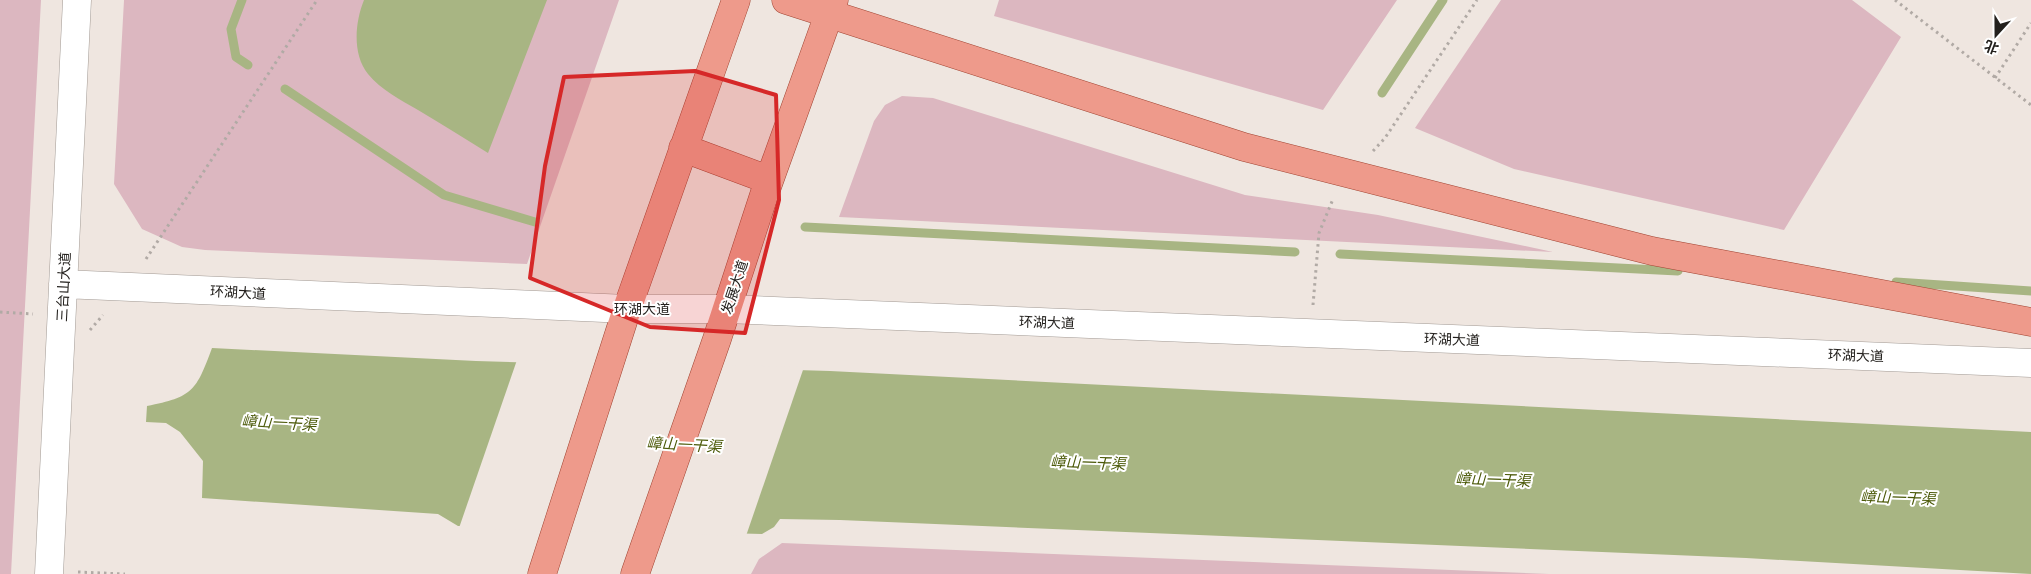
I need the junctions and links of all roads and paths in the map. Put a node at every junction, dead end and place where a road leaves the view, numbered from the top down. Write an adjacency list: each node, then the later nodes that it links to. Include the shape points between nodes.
1 (78, 0): 12 (street, 三台山大道)
2 (317, 0): 13 (path)
3 (736, 0): 10 (main road)
4 (786, 0): 6 (main road)
5 (1895, 0): 8 (path)
6 (831, 7): 11 (main road, 发展大道); 16 (main road, via 1254,150 1652,251)
7 (2031, 23): 8 (path)
8 (1995, 78): 9 (path)
9 (2031, 105)
10 (683, 148): 11 (main road); 14 (main road)
11 (770, 180): 15 (main road, 发展大道)
12 (63, 284): 13 (street, 环湖大道); 18 (street, 三台山大道)
13 (128, 287): 14 (street, 环湖大道); 18 (path)
14 (627, 309): 15 (street, 环湖大道); 22 (main road)
15 (726, 309): 17 (street, 环湖大道); 19 (main road, 发展大道)
16 (2031, 322)
17 (2031, 363)
18 (59, 366): 20 (street, 三台山大道)
19 (638, 562)
20 (49, 572): 21 (path)
21 (125, 574)
22 (542, 574)

